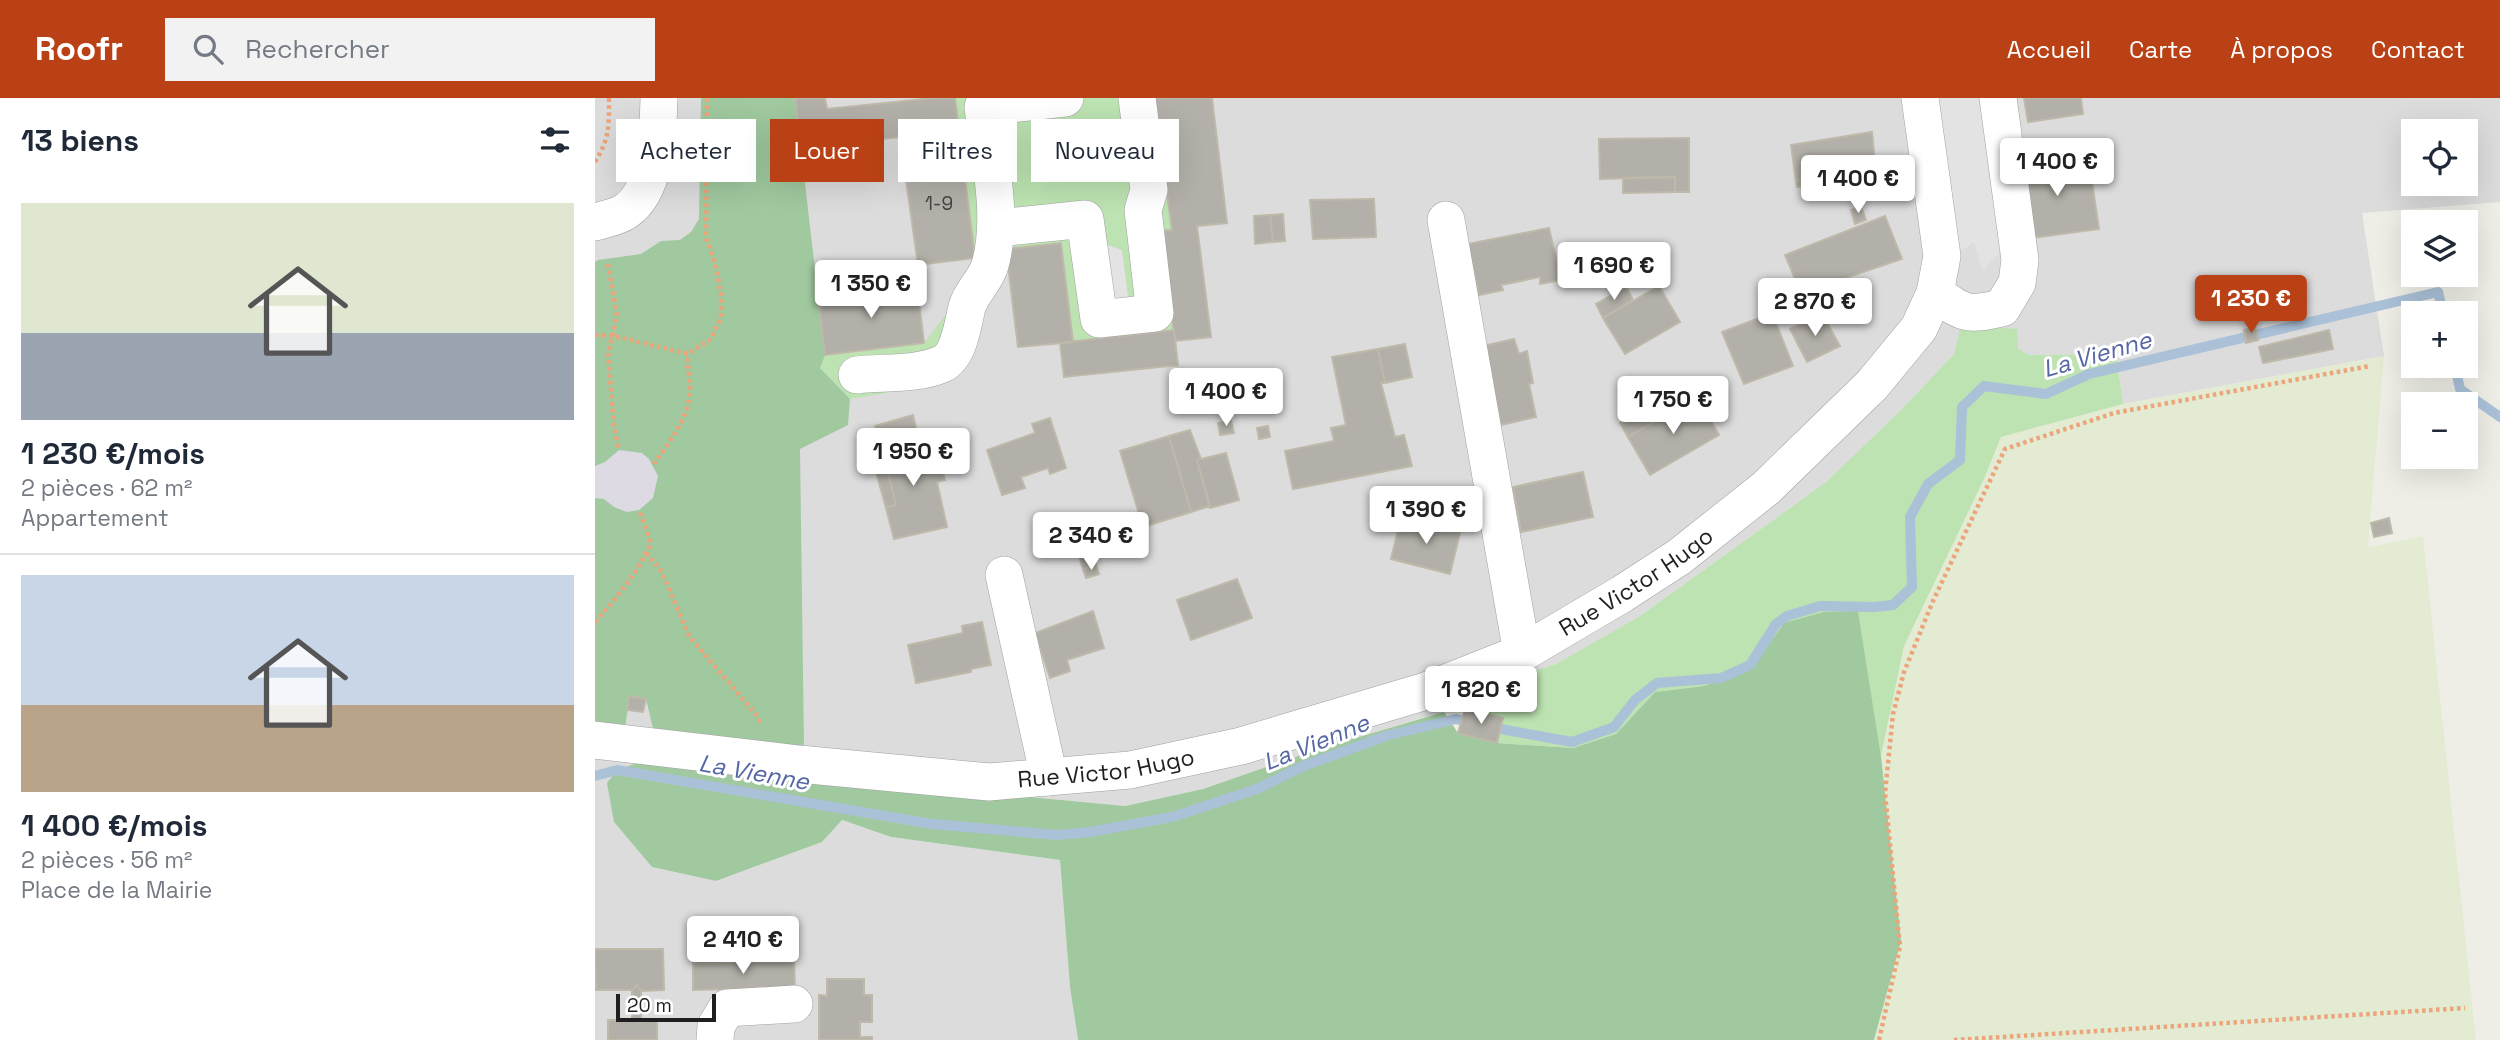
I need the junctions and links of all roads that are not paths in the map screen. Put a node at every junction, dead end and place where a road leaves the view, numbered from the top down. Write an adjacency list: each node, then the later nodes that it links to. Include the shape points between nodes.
1 (659, 98): 9 (street, via 648,181 625,212)
2 (1065, 98): 10 (street, via 983,107)
3 (1137, 98): 6 (street, via 1149,190)
4 (1920, 98): 11 (street, Rue Victor Hugo, via 1942,256)
5 (1998, 98): 11 (street, via 2020,260 2017,283 2002,308 1980,313 1961,312)
6 (1143, 210): 7 (street); 7 (street, via 1155,313 1099,319)
7 (1085, 219): 10 (street)
8 (1446, 220): 14 (street)
9 (595, 222)
10 (997, 228): 12 (street, via 989,270 968,303 954,352 944,363)
11 (1935, 293): 14 (street, Rue Victor Hugo, via 1919,328 1872,385 1766,488 1679,557)
12 (857, 375)
13 (1004, 575): 16 (street)
14 (1522, 653): 16 (street, Rue Victor Hugo, via 1426,691 1241,746 1130,771)
15 (595, 740): 16 (street, Rue Victor Hugo, via 989,782)
16 (1049, 777)
17 (794, 1004): 18 (street, via 727,1008 716,1026)
18 (715, 1040)

